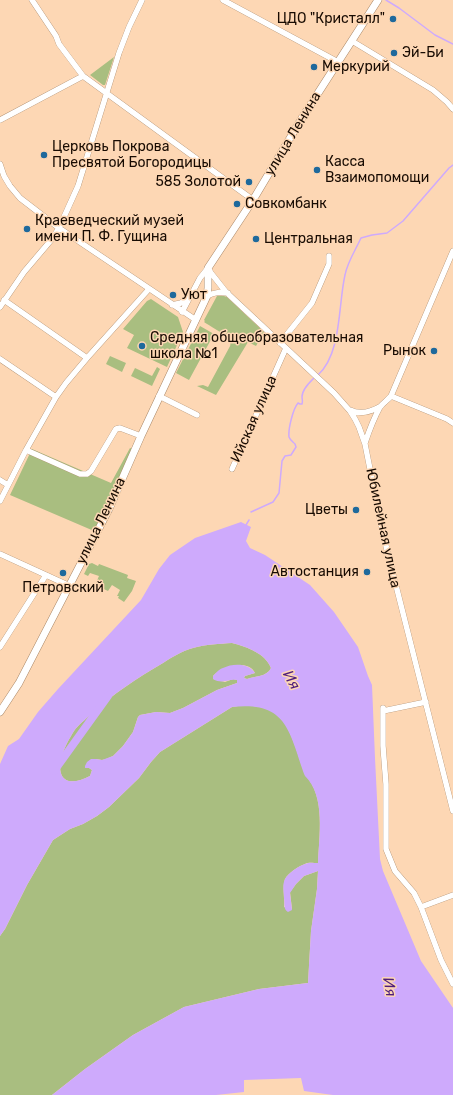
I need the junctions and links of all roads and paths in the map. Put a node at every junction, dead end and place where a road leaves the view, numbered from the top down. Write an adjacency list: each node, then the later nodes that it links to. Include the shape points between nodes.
1 (32, 0): 7 (street, via 59,44)
2 (142, 0): 8 (street, via 129,27)
3 (223, 0): 6 (street)
4 (378, 0): 5 (main road, улица Ленина)
5 (352, 41): 6 (main road, улица Ленина); 9 (street, via 433,90)
6 (338, 62): 13 (main road, улица Ленина)
7 (83, 76): 8 (street); 10 (street)
8 (107, 94): 13 (street); 14 (street, via 78,186)
9 (453, 109)
10 (0, 120)
11 (0, 164): 12 (street)
12 (2, 178): 14 (street, via 20,198)
13 (253, 200): 17 (main road, улица Ленина)
14 (59, 228): 20 (street); 24 (street)
15 (453, 250): 34 (street)
16 (329, 256): 29 (street, via 329,264 312,302)
17 (208, 268): 18 (street); 19 (main road, улица Ленина); 21 (street, Юбилейная улица)
18 (198, 282): 19 (street, via 207,284); 23 (street)
19 (208, 288): 22 (main road, улица Ленина)
20 (149, 289): 25 (street); 31 (street)
21 (228, 293): 22 (street, via 214,292); 29 (street, Юбилейная улица)
22 (207, 296): 28 (main road, улица Ленина)
23 (190, 297): 25 (street); 27 (street)
24 (4, 300): 26 (street); 31 (street)
25 (172, 305): 27 (street)
26 (0, 307)
27 (182, 312): 28 (street)
28 (194, 323): 33 (main road, улица Ленина)
29 (280, 343): 30 (street, Юбилейная улица)
30 (286, 348): 37 (street, Юбилейная улица); 43 (street, Ийская улица)
31 (87, 358): 35 (street)
32 (0, 359): 35 (street)
33 (159, 396): 38 (street); 40 (main road, улица Ленина)
34 (391, 396): 36 (street); 39 (street)
35 (56, 397): 42 (street)
36 (381, 406): 37 (street, via 359,413); 41 (street)
37 (346, 407): 41 (street, Юбилейная улица, via 357,422)
38 (197, 415)
39 (453, 423)
40 (141, 436): 42 (street, via 116,428 87,474 80,474); 49 (main road, улица Ленина, via 109,510)
41 (365, 444): 51 (street, Юбилейная улица, via 383,534)
42 (26, 450): 45 (street)
43 (232, 468)
44 (0, 480): 45 (street)
45 (8, 485): 46 (street)
46 (0, 501)
47 (0, 554): 48 (street)
48 (46, 574): 49 (street); 50 (street)
49 (70, 586): 52 (main road, улица Ленина, via 20,683)
50 (0, 647)
51 (426, 702): 53 (street, Юбилейная улица); 55 (street, via 383,709 386,849 395,871 414,893)
52 (0, 712)
53 (453, 811)
54 (453, 895): 55 (street)
55 (421, 907): 56 (street)
56 (453, 984)

